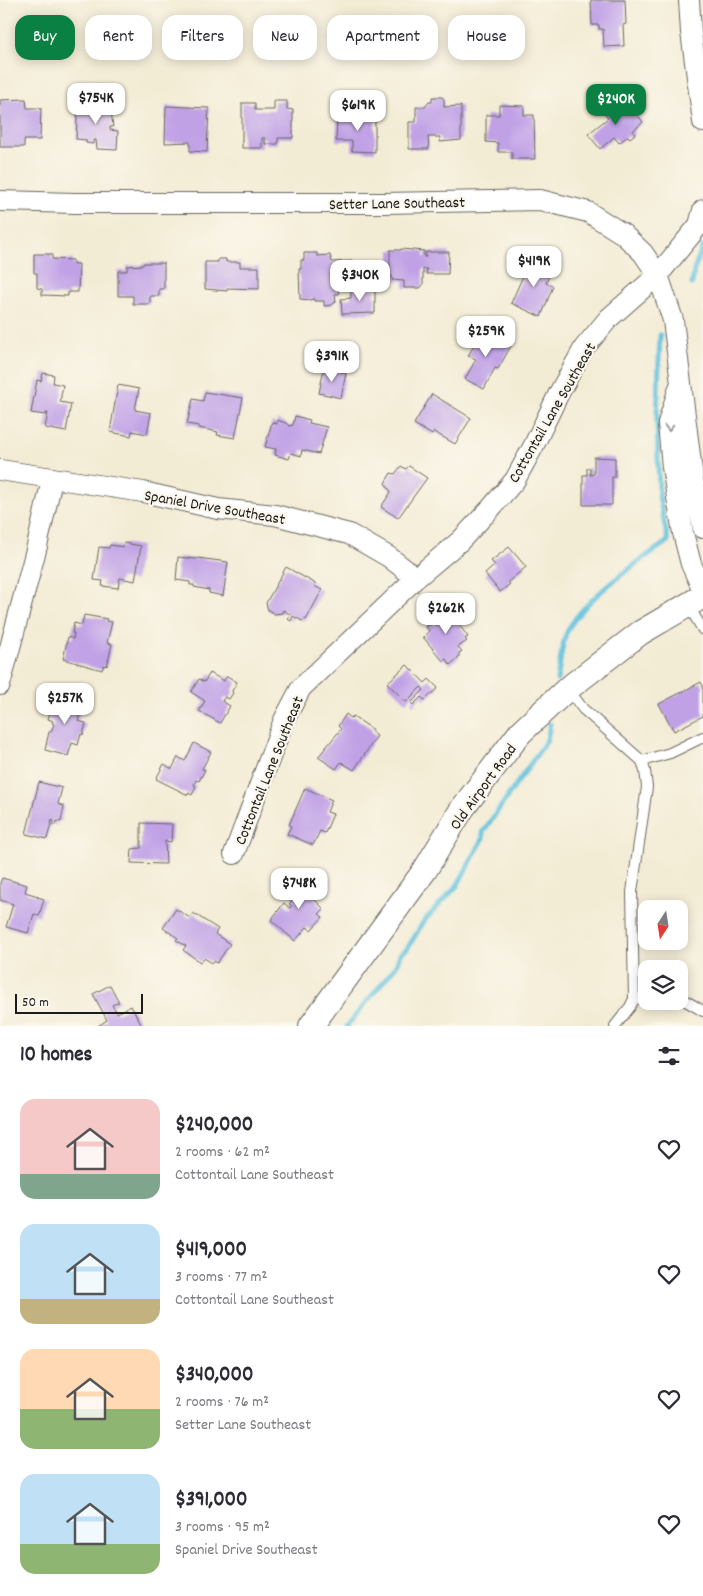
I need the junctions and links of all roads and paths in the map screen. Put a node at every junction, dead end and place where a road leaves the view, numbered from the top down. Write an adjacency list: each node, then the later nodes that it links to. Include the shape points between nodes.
1 (689, 0): 2 (street)
2 (703, 122)
3 (0, 201): 5 (street, Setter Lane Southeast, via 384,204 540,200 588,212 622,234 643,253)
4 (703, 210): 5 (street, Cottontail Lane Southeast, via 699,225)
5 (658, 275): 6 (street, Setter Lane Southeast, via 673,320); 10 (street, Cottontail Lane Southeast, via 609,318 584,348 515,480 460,541)
6 (681, 381): 9 (street, Setter Lane Southeast, via 693,479); 11 (street, Setter Lane Southeast, one-way to 11, via 668,423 683,533)
7 (0, 470): 8 (street, Spaniel Drive Southeast)
8 (52, 480): 10 (street, Spaniel Drive Southeast, via 275,515 349,534 389,557); 13 (street)
9 (703, 528)
10 (416, 578): 17 (street, Cottontail Lane Southeast, via 301,688 284,720)
11 (698, 597): 12 (lane); 14 (street, Old Airport Road, via 640,633)
12 (703, 630)
13 (0, 685)
14 (568, 689): 16 (lane, via 583,709); 22 (street, Old Airport Road, via 520,733 462,809 425,870)
15 (703, 737): 16 (lane, via 670,753)
16 (642, 761): 18 (lane, via 647,787 632,892)
17 (234, 854)
18 (634, 999): 19 (lane); 23 (lane)
19 (638, 999)
20 (688, 1002): 21 (lane)
21 (703, 1011)
22 (311, 1026)
23 (615, 1026)

